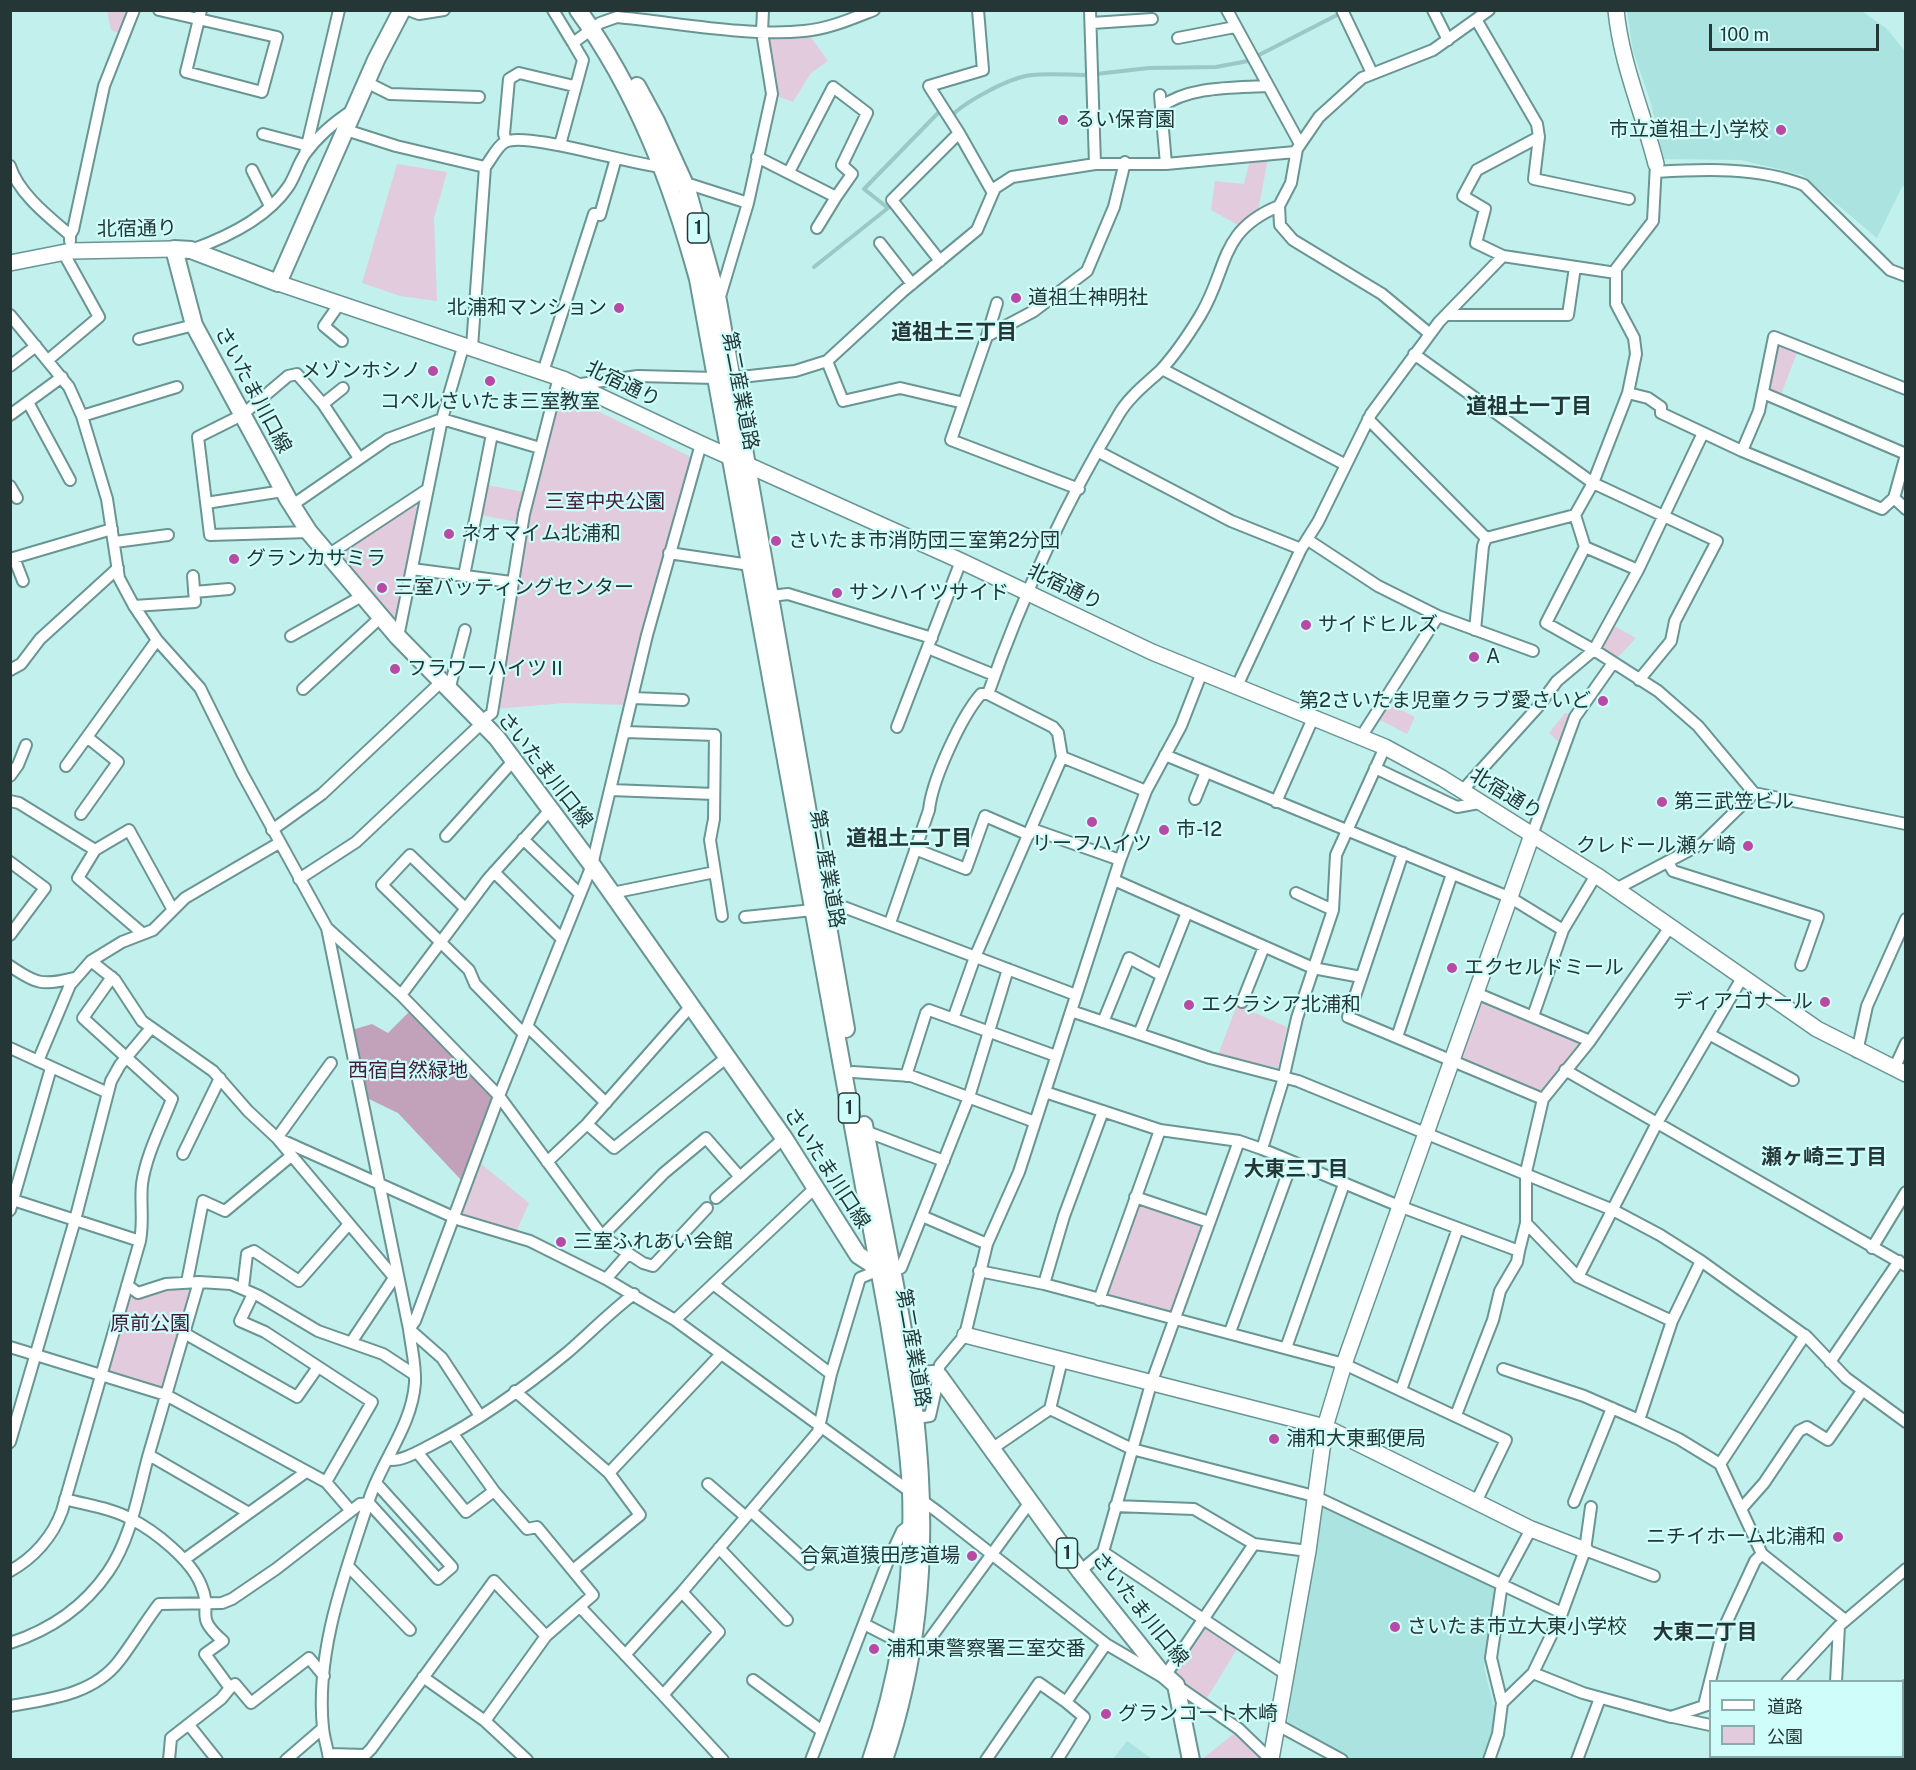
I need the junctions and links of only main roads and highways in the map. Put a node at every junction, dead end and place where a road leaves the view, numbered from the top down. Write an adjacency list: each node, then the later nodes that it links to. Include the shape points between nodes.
1 (402, 10): 4 (main road, 北宿通り, via 366,82 279,283 191,250)
2 (578, 10): 3 (main road, 第二産業道路 / 1)
3 (595, 21): 5 (main road, 第二産業道路 / 1, via 678,207 698,279 750,565); 5 (main road, 第二産業道路 / 1, via 656,121 687,189 718,301)
4 (174, 249): 6 (main road, さいたま川口線, via 194,325 291,506 309,532 398,637 513,760 592,865 784,1138 858,1255)
5 (819, 907): 6 (main road, 第二産業道路 / 1); 6 (main road, 第二産業道路 / 1, via 865,1131)
6 (883, 1269): 7 (main road, 第二産業道路 / 1); 8 (main road, 第二産業道路 / 1)
7 (911, 1376): 8 (main road, 第二産業道路 / 1); 10 (main road, さいたま川口線 / 1, via 938,1375 1080,1571 1170,1680)
8 (917, 1497): 9 (main road, 第二産業道路 / 1, via 910,1524); 9 (main road, 第二産業道路 / 1, via 922,1565)
9 (907, 1644): 11 (main road, 第二産業道路 / 1); 12 (main road, 第二産業道路 / 1, via 906,1683)
10 (1190, 1759)
11 (871, 1760)
12 (884, 1760)

